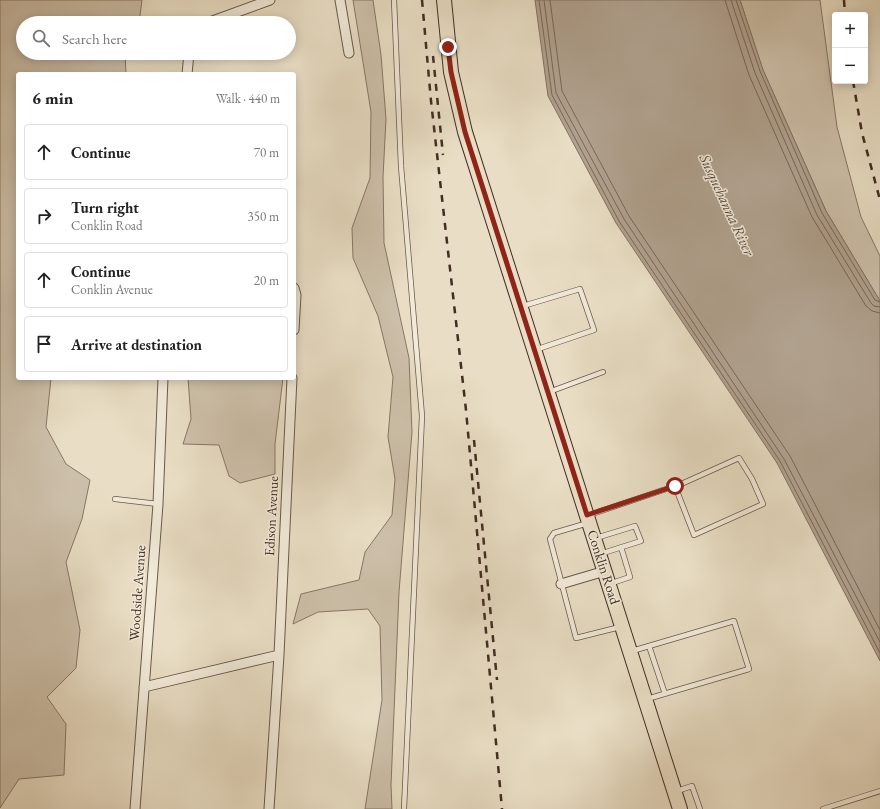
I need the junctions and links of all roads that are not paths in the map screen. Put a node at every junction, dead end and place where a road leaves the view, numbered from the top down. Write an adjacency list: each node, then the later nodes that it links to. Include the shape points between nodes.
1 (270, 0): 5 (street)
2 (340, 0): 6 (street)
3 (394, 0): 35 (lane, via 401,166 422,416)
4 (445, 1): 9 (main road, Conklin Road, via 451,72 465,132)
5 (226, 16)
6 (349, 53)
7 (188, 60): 8 (street)
8 (187, 72)
9 (521, 307): 10 (main road, Conklin Road); 10 (lane, via 580,289 594,330)
10 (535, 350): 14 (main road, Conklin Road)
11 (603, 372): 14 (lane)
12 (163, 380): 17 (street, Woodside Avenue)
13 (292, 380): 27 (street, Edison Avenue)
14 (548, 392): 18 (main road, Conklin Road)
15 (675, 486): 15 (lane, via 739,458 763,504 694,535); 18 (lane)
16 (116, 499): 17 (lane)
17 (158, 504): 28 (street, Woodside Avenue)
18 (588, 519): 19 (main road, Conklin Road); 23 (lane, via 554,533 550,539)
19 (594, 538): 20 (lane, via 635,526 641,541); 21 (main road, Conklin Road)
20 (621, 547): 21 (lane); 22 (lane, via 630,577)
21 (599, 554): 22 (main road, Conklin Road)
22 (607, 577): 23 (street); 24 (main road, Conklin Road)
23 (561, 584): 24 (lane, via 576,638)
24 (622, 626): 26 (main road, Conklin Road)
25 (649, 646): 26 (lane); 29 (lane); 29 (lane, via 734,621 749,669)
26 (630, 652): 30 (main road, Conklin Road)
27 (279, 655): 28 (street); 34 (street, Edison Avenue)
28 (144, 687): 33 (street, Woodside Avenue)
29 (665, 694): 30 (lane)
30 (646, 700): 31 (main road, Conklin Road)
31 (675, 791): 36 (main road, Conklin Road); 37 (lane, via 692,786)
32 (880, 791): 38 (lane)
33 (135, 809)
34 (269, 809)
35 (404, 809)
36 (680, 809)
37 (700, 809)
38 (823, 809)

